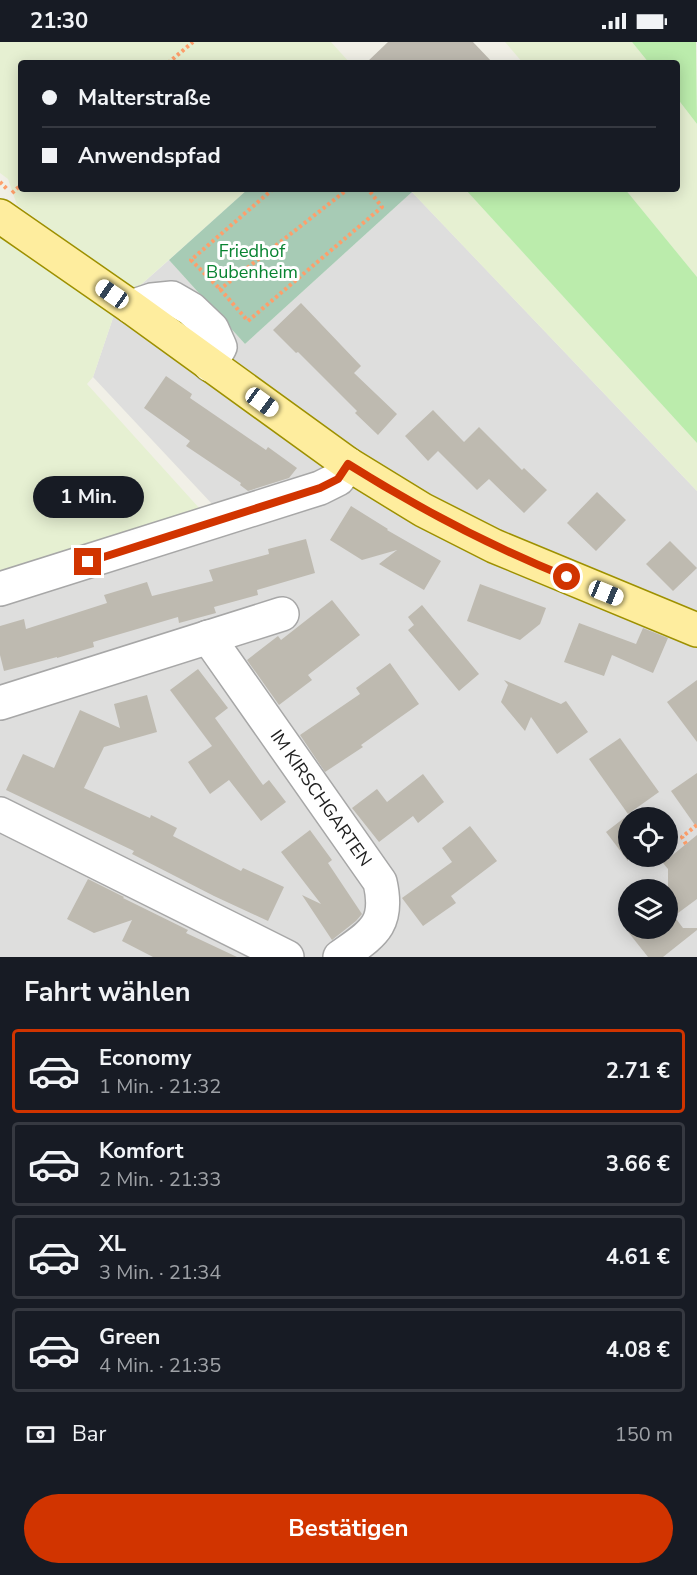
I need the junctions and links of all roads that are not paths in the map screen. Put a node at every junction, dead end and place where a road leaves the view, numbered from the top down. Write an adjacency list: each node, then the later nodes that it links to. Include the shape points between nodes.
1 (0, 216): 2 (main road)
2 (131, 307): 3 (main road); 3 (street, via 172,298 191,309 212,329 219,347)
3 (210, 365): 4 (main road)
4 (348, 464): 5 (street, via 338,479 320,488); 7 (main road, via 423,510 494,546)
5 (0, 589)
6 (282, 614): 8 (street)
7 (697, 630)
8 (208, 637): 9 (street); 12 (street, IM KIRSCHGARTEN, via 380,882 383,904 378,925)
9 (0, 703)
10 (0, 814): 11 (street)
11 (287, 957)
12 (340, 957)

